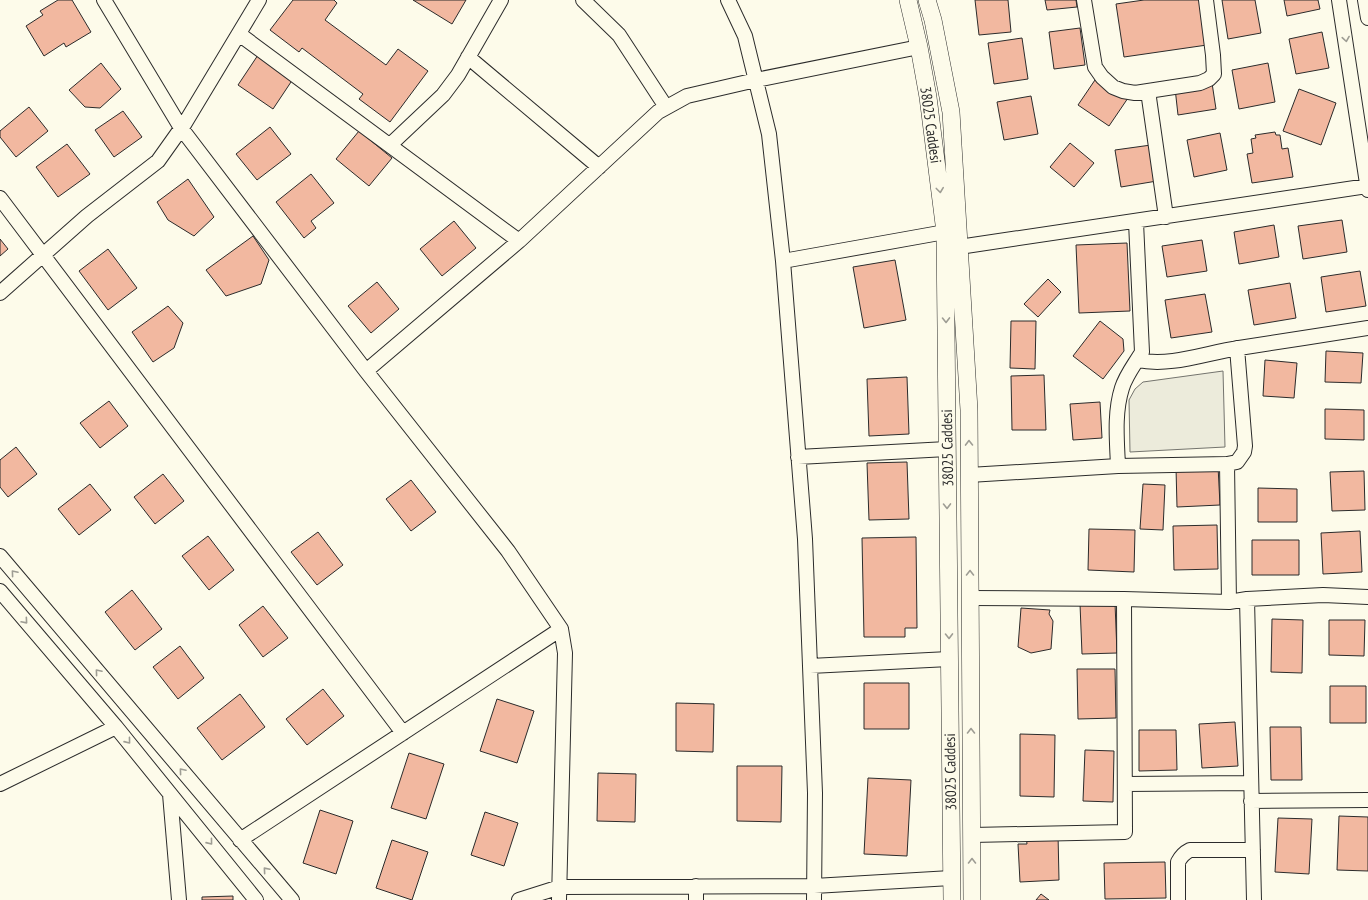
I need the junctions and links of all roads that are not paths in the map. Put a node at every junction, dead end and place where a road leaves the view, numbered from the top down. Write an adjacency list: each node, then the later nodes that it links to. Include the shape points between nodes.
1 (104, 0): 19 (street)
2 (259, 0): 13 (street)
3 (501, 0): 15 (street)
4 (583, 0): 18 (street, via 619,35)
5 (728, 0): 16 (street, via 745,36)
6 (908, 0): 14 (main road, 38025 Caddesi)
7 (927, 0): 28 (main road, 38025 Caddesi, via 951,112)
8 (1084, 0): 17 (street, via 1095,67 1102,77 1123,92)
9 (1206, 0): 17 (street, via 1214,74 1200,83)
10 (1339, 0): 22 (street, one-way to 22)
11 (1365, 0): 12 (street)
12 (1368, 18)
13 (239, 34): 19 (street); 20 (street)
14 (920, 48): 16 (street); 26 (main road, 38025 Caddesi, one-way to 26)
15 (468, 57): 20 (street, via 443,95); 21 (street)
16 (756, 80): 18 (street, via 687,96); 30 (street, via 769,134)
17 (1148, 91): 24 (street)
18 (666, 107): 21 (street)
19 (181, 128): 29 (street, via 158,160 87,216); 35 (street)
20 (390, 145): 27 (street)
21 (599, 167): 27 (street)
22 (1368, 188): 24 (street)
23 (0, 198): 29 (street)
24 (1166, 217): 25 (street)
25 (1136, 222): 28 (street); 34 (street, via 1142,352)
26 (945, 232): 30 (street); 36 (main road, 38025 Caddesi, one-way to 36)
27 (519, 240): 35 (street)
28 (959, 247): 40 (main road, 38025 Caddesi, one-way to 28, via 969,410)
29 (43, 255): 31 (street); 52 (street)
30 (783, 261): 37 (street)
31 (0, 293)
32 (1368, 328): 33 (street)
33 (1237, 348): 34 (street, via 1171,362 1150,363); 38 (street, via 1245,446 1237,462)
34 (1137, 360): 39 (street, via 1122,388 1116,424)
35 (366, 371): 48 (street, via 508,552)
36 (947, 449): 37 (street); 49 (main road, 38025 Caddesi, one-way to 49)
37 (798, 456): 50 (street, via 805,540)
38 (1227, 464): 39 (street); 47 (street)
39 (1118, 466): 40 (street)
40 (969, 475): 44 (main road, 38025 Caddesi, one-way to 40)
41 (0, 556): 60 (street, one-way to 41)
42 (0, 591): 51 (street, one-way to 51)
43 (1368, 597): 46 (street, via 1323,595)
44 (970, 598): 45 (street); 59 (main road, 38025 Caddesi, one-way to 44)
45 (1124, 599): 47 (street); 55 (street)
46 (1247, 599): 47 (street); 53 (street)
47 (1228, 602)
48 (561, 629): 52 (street); 64 (street, via 565,652)
49 (949, 659): 50 (street); 62 (main road, 38025 Caddesi)
50 (810, 666): 63 (street, via 815,793)
51 (116, 727): 54 (street); 56 (street, one-way to 56)
52 (403, 733): 60 (street)
53 (1251, 783): 55 (street); 58 (street)
54 (0, 784)
55 (1125, 784): 59 (street, via 1125,832)
56 (170, 794): 66 (street); 67 (street, one-way to 67)
57 (1368, 800): 58 (street)
58 (1251, 801): 61 (street)
59 (972, 835): 72 (main road, 38025 Caddesi, one-way to 59)
60 (240, 840): 68 (street, one-way to 60)
61 (1253, 850): 73 (street, via 1190,850 1185,853 1178,862); 74 (street)
62 (951, 878): 63 (street); 71 (main road, 38025 Caddesi)
63 (814, 886): 65 (street); 70 (street)
64 (560, 893): 65 (street); 69 (street)
65 (696, 893)
66 (179, 900)
67 (256, 900)
68 (292, 900)
69 (519, 900)
70 (814, 900)
71 (952, 900)
72 (972, 900)
73 (1178, 900)
74 (1254, 900)

